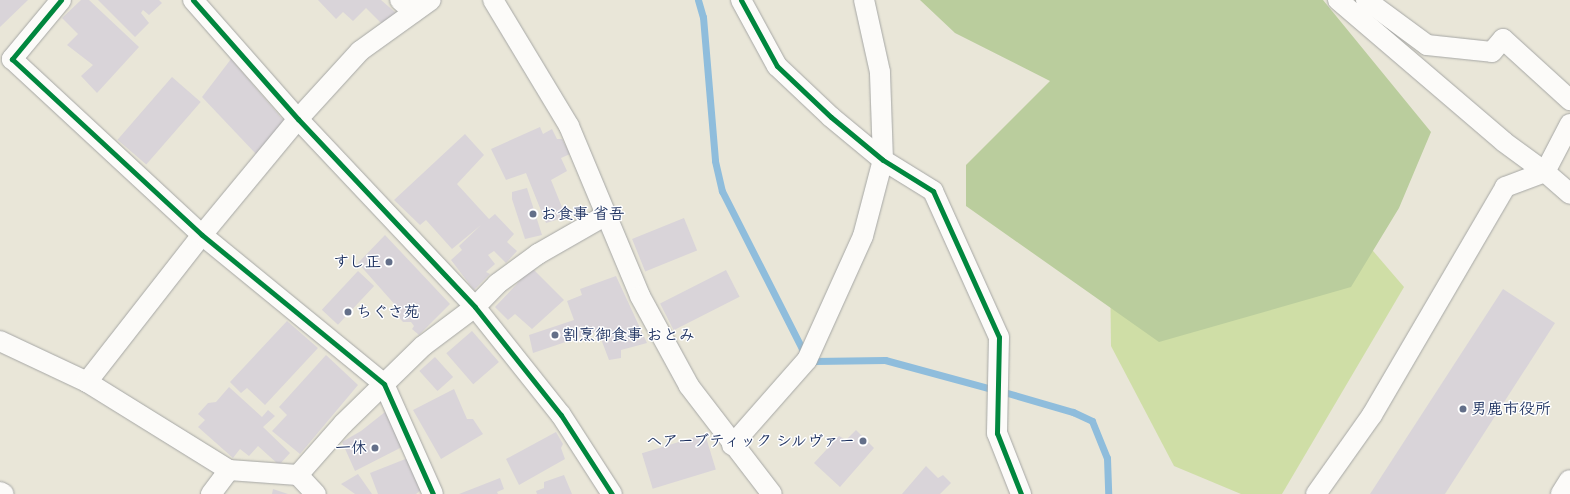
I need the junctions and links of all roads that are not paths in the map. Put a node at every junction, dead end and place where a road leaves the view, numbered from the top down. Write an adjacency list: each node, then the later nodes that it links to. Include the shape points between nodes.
1 (61, 0): 17 (street, via 12,60)
2 (193, 0): 11 (street)
3 (431, 0): 9 (street)
4 (493, 0): 16 (street, via 569,126)
5 (741, 0): 13 (street, via 777,66 831,117)
6 (864, 0): 13 (street, via 880,72)
7 (1338, 0): 14 (street, via 1504,142)
8 (1366, 0): 10 (street, via 1427,45 1492,52 1503,39)
9 (407, 6): 11 (street, via 360,51)
10 (1570, 100)
11 (298, 119): 17 (street); 18 (street)
12 (1570, 124): 14 (street)
13 (883, 160): 22 (street, via 864,236 807,360); 33 (street, via 933,191 999,337 997,433)
14 (1545, 172): 15 (street); 34 (street, via 1505,187 1372,415)
15 (1570, 194)
16 (606, 215): 18 (street, via 538,254 497,284); 22 (street, via 640,296 689,386)
17 (202, 234): 20 (street); 21 (street)
18 (476, 307): 21 (street, via 423,346); 31 (street, via 561,415)
19 (0, 341): 20 (street)
20 (87, 382): 23 (street)
21 (384, 384): 24 (street, via 343,424); 30 (street)
22 (732, 444): 32 (street)
23 (229, 470): 24 (street); 28 (street)
24 (298, 475): 29 (street)
25 (1570, 481): 35 (main road)
26 (0, 492): 27 (street)
27 (4, 494)
28 (211, 494)
29 (316, 494)
30 (433, 494)
31 (612, 494)
32 (772, 494)
33 (1021, 494)
34 (1316, 494)
35 (1562, 494)

